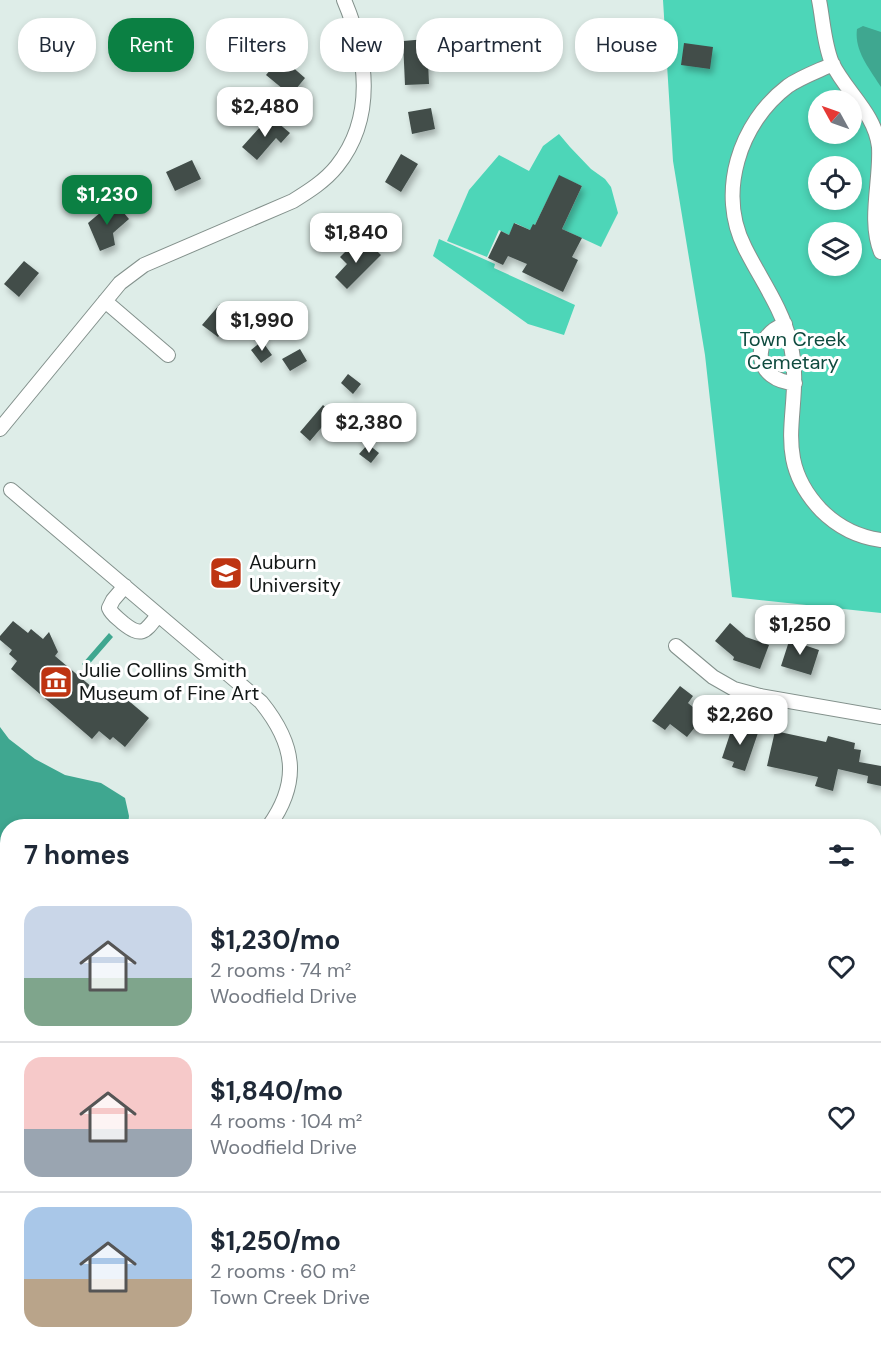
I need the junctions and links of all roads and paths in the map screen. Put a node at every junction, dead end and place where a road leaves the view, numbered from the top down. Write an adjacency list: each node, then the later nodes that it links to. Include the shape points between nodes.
1 (344, 0): 5 (street, via 360,46 362,119 336,167 293,201 144,265 120,283)
2 (820, 4): 3 (street)
3 (833, 64): 4 (street, via 875,131 879,147 876,225); 6 (street, via 789,86 770,104 750,129 734,176 734,216 739,232)
4 (881, 252)
5 (105, 301): 7 (street); 9 (street)
6 (785, 324): 8 (street, via 794,359); 8 (street, via 767,334 760,353 767,372 775,379)
7 (168, 355)
8 (795, 383): 11 (street, via 791,451 801,483 812,500 838,524 856,534)
9 (0, 429)
10 (11, 490): 12 (street)
11 (881, 540)
12 (125, 586): 13 (street); 13 (street, via 109,608 112,613 140,633)
13 (158, 615): 16 (street, via 261,702 286,740 291,765)
14 (676, 646): 15 (street, via 734,689)
15 (881, 717)
16 (274, 819)

